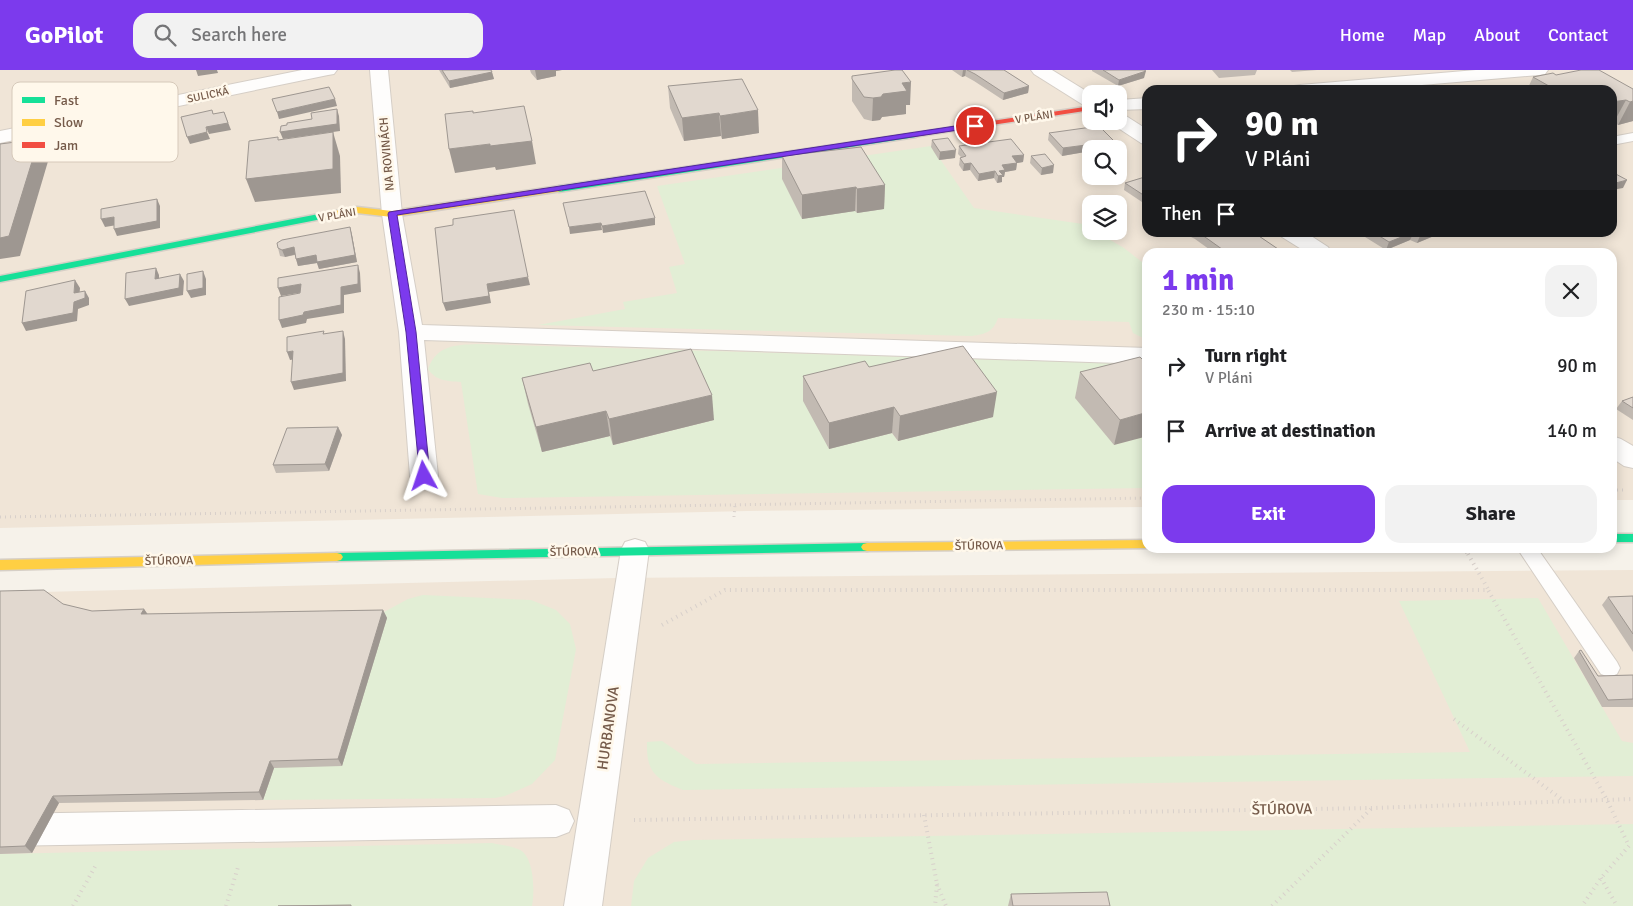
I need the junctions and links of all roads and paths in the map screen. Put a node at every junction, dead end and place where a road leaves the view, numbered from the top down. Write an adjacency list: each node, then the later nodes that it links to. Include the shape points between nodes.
1 (328, 70): 7 (street, SULICKÁ)
2 (379, 70): 15 (street, NA ROVINÁCH)
3 (1040, 70): 6 (street)
4 (1539, 70): 5 (street)
5 (1360, 85)
6 (1082, 96)
7 (178, 101)
8 (1142, 103): 9 (street)
9 (1127, 104)
10 (1082, 109): 15 (street, V PLÁNI)
11 (1127, 125): 12 (street)
12 (1142, 135)
13 (1633, 137): 14 (lane)
14 (1617, 140)
15 (392, 214): 18 (street, V PLÁNI, via 357,210); 19 (street, NA ROVINÁCH)
16 (1298, 237): 17 (street)
17 (1314, 248)
18 (0, 280)
19 (411, 332): 20 (street); 23 (street, NA ROVINÁCH)
20 (1142, 356)
21 (1617, 449): 22 (street)
22 (1633, 459)
23 (424, 476)
24 (1617, 490): 25 (path)
25 (1633, 490)
26 (1142, 498): 27 (path)
27 (0, 517)
28 (1617, 538): 29 (street)
29 (1633, 538)
30 (1142, 544): 31 (street, ŠTÚROVA)
31 (635, 550): 34 (street, ŠTÚROVA); 49 (street, HURBANOVA)
32 (1467, 553): 35 (path)
33 (1530, 553): 37 (lane)
34 (0, 564)
35 (1488, 590): 36 (path, via 724,590); 40 (path)
36 (658, 627)
37 (1609, 668)
38 (1454, 719): 41 (path)
39 (1633, 799): 40 (path, ŠTÚROVA)
40 (1607, 800): 41 (path, ŠTÚROVA); 47 (path, via 1629,846)
41 (1565, 801): 42 (path, ŠTÚROVA)
42 (1373, 808): 43 (path, ŠTÚROVA); 52 (path)
43 (924, 815): 44 (path, ŠTÚROVA); 48 (path)
44 (631, 820)
45 (556, 821): 46 (street)
46 (0, 830)
47 (1601, 878): 53 (path); 54 (path)
48 (937, 884): 50 (path); 51 (path)
49 (583, 906)
50 (935, 906)
51 (946, 906)
52 (1272, 906)
53 (1582, 906)
54 (1617, 906)

